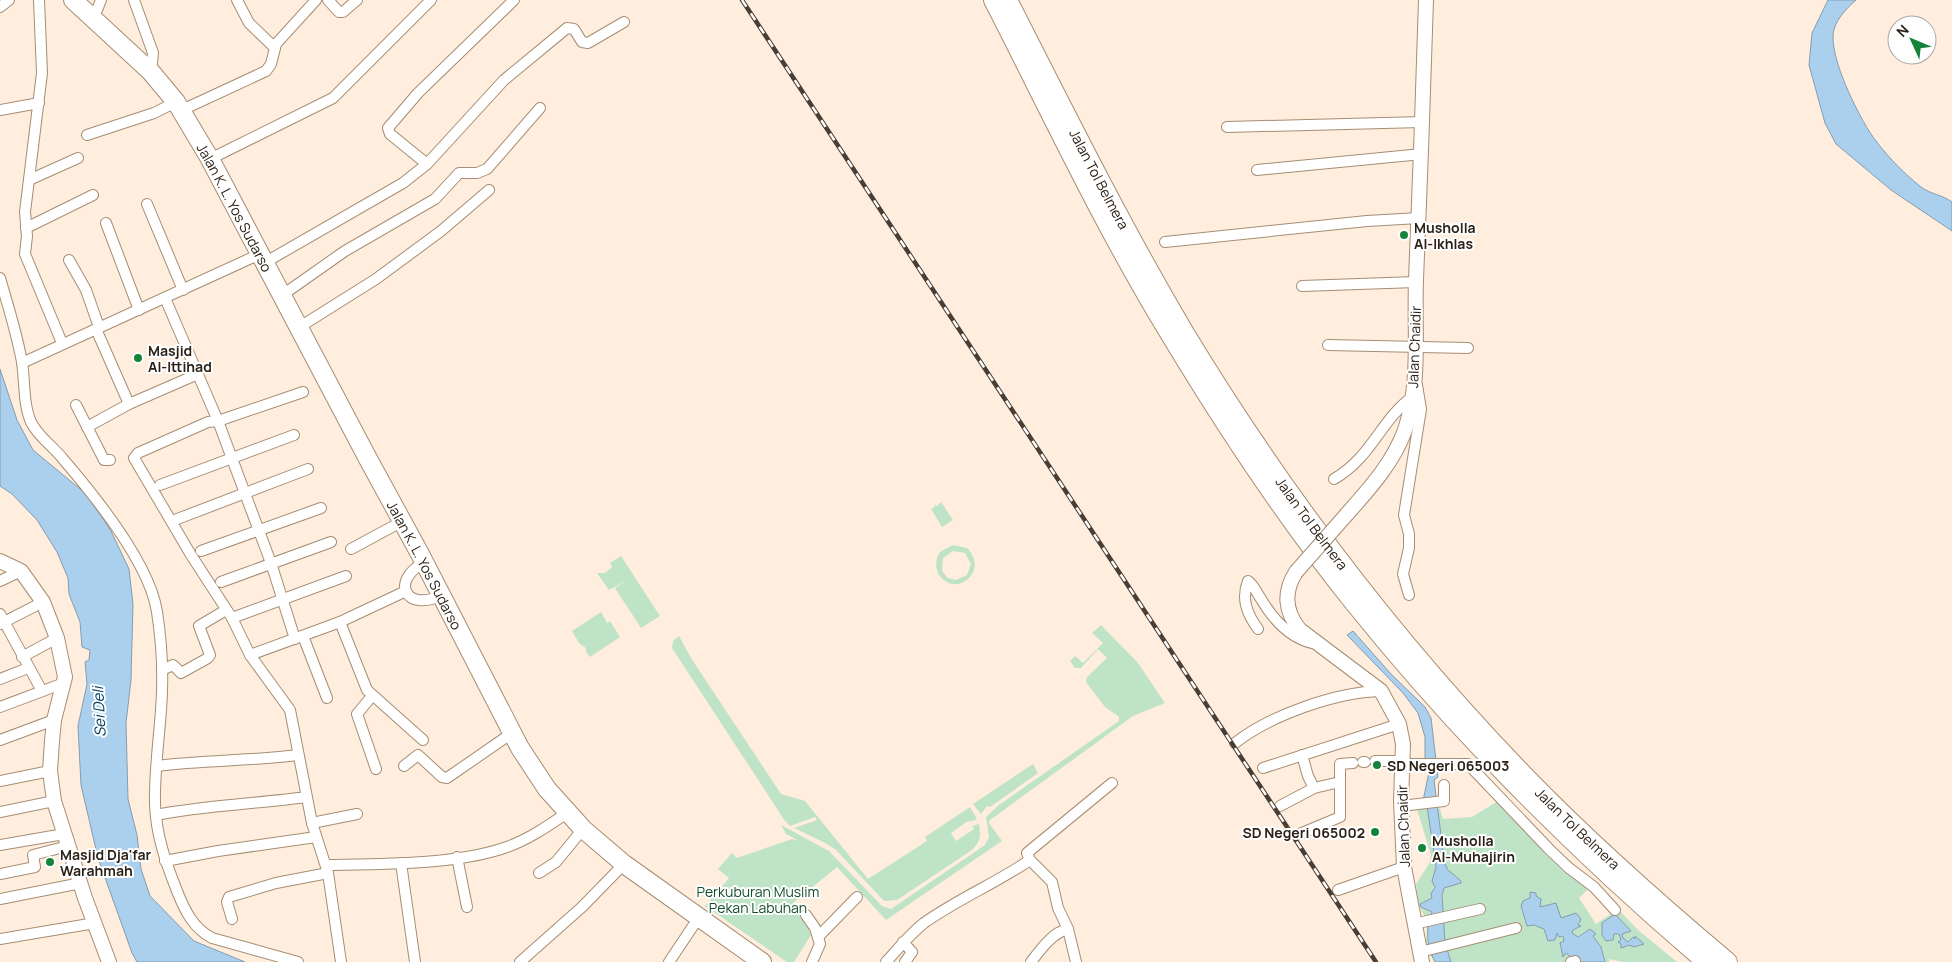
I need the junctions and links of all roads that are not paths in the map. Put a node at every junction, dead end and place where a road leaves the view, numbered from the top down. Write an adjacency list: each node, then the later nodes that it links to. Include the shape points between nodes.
1 (9, 0): 15 (street)
2 (39, 0): 20 (street, via 42,73)
3 (73, 0): 17 (highway)
4 (134, 0): 19 (street, via 153,53)
5 (237, 0): 18 (street, via 249,23)
6 (316, 0): 18 (street)
7 (328, 0): 8 (street, via 343,12)
8 (357, 0)
9 (431, 0): 29 (street, via 333,98)
10 (514, 0): 30 (street, via 418,93 388,128 390,134)
11 (993, 0): 180 (highway, Jalan Tol Belmera, via 1098,205 1172,338 1256,467 1347,593 1463,730 1566,836)
12 (1008, 0): 181 (highway, Jalan Tol Belmera, via 1110,198 1186,334 1269,463 1358,586 1472,720 1527,778 1642,888)
13 (1426, 0): 24 (street, Jalan Chaidir)
14 (96, 3): 17 (highway)
15 (0, 6)
16 (624, 22): 30 (street, via 588,43 582,42 574,29 567,28 504,80)
17 (113, 36): 19 (highway, Jalan K. L. Yos Sudarso)
18 (275, 48): 21 (street, via 266,71)
19 (151, 72): 21 (highway, Jalan K. L. Yos Sudarso)
20 (39, 103): 23 (street); 32 (street)
21 (177, 103): 26 (street); 29 (highway, Jalan K. L. Yos Sudarso)
22 (540, 108): 46 (street, via 487,169 477,173 459,173 435,199 345,251)
23 (0, 110)
24 (1422, 122): 25 (street); 27 (street, Jalan Chaidir)
25 (1227, 127)
26 (87, 135)
27 (1422, 154): 31 (street); 36 (street, Jalan Chaidir)
28 (78, 158): 32 (street)
29 (210, 159): 40 (highway, Jalan K. L. Yos Sudarso)
30 (427, 164): 40 (street, via 404,183)
31 (1257, 170)
32 (29, 180): 38 (street)
33 (489, 190): 50 (street, via 441,231 376,279)
34 (93, 195): 38 (street)
35 (147, 204): 45 (street)
36 (1419, 218): 39 (street); 43 (street, Jalan Chaidir)
37 (106, 223): 48 (street)
38 (26, 228): 51 (street, via 26,260)
39 (1165, 242)
40 (262, 259): 45 (street); 46 (highway, Jalan K. L. Yos Sudarso)
41 (70, 260): 49 (street, via 86,290)
42 (0, 278): 55 (street)
43 (1416, 282): 44 (street); 53 (street, Jalan Chaidir)
44 (1302, 286)
45 (183, 290): 47 (street)
46 (281, 296): 50 (highway, Jalan K. L. Yos Sudarso)
47 (165, 298): 48 (street); 56 (street)
48 (139, 310): 49 (street)
49 (98, 328): 51 (street); 60 (street)
50 (298, 328): 73 (highway, Jalan K. L. Yos Sudarso)
51 (62, 343): 55 (street)
52 (1328, 345): 53 (street)
53 (1415, 346): 54 (street); 57 (street, Jalan Chaidir)
54 (1468, 348)
55 (22, 363): 100 (street, via 30,420 96,498 147,580 157,609)
56 (198, 374): 60 (street); 62 (street)
57 (1415, 379): 59 (street, Jalan Chaidir); 87 (street, via 1421,409 1404,517 1409,548 1403,574)
58 (303, 392): 62 (street)
59 (1412, 396): 68 (street, via 1398,408 1368,451); 96 (street, Jalan Chaidir, bridge, via 1399,446 1378,478 1290,582 1287,592 1290,615 1300,630)
60 (129, 404): 63 (street)
61 (76, 405): 63 (street)
62 (218, 421): 65 (street); 72 (street, via 208,422 134,456)
63 (87, 427): 66 (street, via 104,460)
64 (294, 435): 65 (street)
65 (232, 459): 69 (street); 70 (street)
66 (110, 460)
67 (308, 469): 70 (street)
68 (1334, 480)
69 (160, 485)
70 (244, 494): 72 (street); 74 (street)
71 (321, 508): 74 (street)
72 (172, 522): 90 (street)
73 (401, 522): 76 (street); 79 (highway, Jalan K. L. Yos Sudarso)
74 (258, 531): 77 (street); 80 (street)
75 (331, 542): 80 (street)
76 (350, 549)
77 (201, 551)
78 (0, 560): 81 (street)
79 (425, 562): 85 (street, via 408,574); 86 (highway, Jalan K. L. Yos Sudarso)
80 (271, 563): 84 (street); 89 (street)
81 (21, 571): 83 (street); 88 (street)
82 (346, 576): 89 (street)
83 (0, 581)
84 (221, 582)
85 (406, 591): 86 (street, via 415,600 423,602); 92 (street)
86 (442, 595): 110 (highway, Jalan K. L. Yos Sudarso)
87 (1409, 595)
88 (42, 602): 91 (street); 95 (street)
89 (282, 602): 90 (street); 94 (street)
90 (229, 614): 97 (street); 100 (street, via 199,626 210,655 208,658 181,673 173,665)
91 (1, 620): 98 (street)
92 (340, 622): 94 (street); 105 (street)
93 (1258, 629): 96 (street, via 1248,614 1244,595 1248,580 1281,625 1302,642)
94 (299, 637): 97 (street); 106 (street)
95 (57, 638): 98 (street); 102 (street)
96 (1318, 644): 104 (street, Jalan Chaidir)
97 (250, 655): 114 (street, via 290,710)
98 (22, 657): 99 (street)
99 (28, 668): 101 (street); 103 (street)
100 (162, 670): 117 (street)
101 (0, 679)
102 (64, 683): 103 (street); 108 (street)
103 (42, 691): 107 (street)
104 (1381, 691): 109 (street, Jalan Chaidir); 113 (street, via 1349,694 1288,714 1267,722)
105 (372, 696): 112 (street); 120 (street, via 357,714)
106 (327, 698)
107 (0, 707)
108 (54, 720): 111 (street); 121 (street)
109 (1399, 724): 115 (street); 116 (street, Jalan Chaidir)
110 (512, 733): 118 (street, via 447,778 418,755); 132 (highway, Jalan K. L. Yos Sudarso, via 536,774)
111 (0, 740)
112 (423, 740)
113 (1235, 743)
114 (298, 755): 117 (street); 127 (street)
115 (1302, 755): 119 (street); 126 (street)
116 (1402, 763): 123 (street, via 1340,764); 130 (street, Jalan Chaidir); 156 (street, via 1468,764 1548,848 1594,887)
117 (157, 766): 134 (street)
118 (404, 766)
119 (1263, 768)
120 (376, 769)
121 (50, 771): 122 (street); 128 (street)
122 (0, 781)
123 (1340, 782): 126 (street); 137 (street, via 1340,816)
124 (1112, 783): 142 (street, via 1028,850)
125 (1444, 785): 130 (street, via 1444,801)
126 (1314, 788): 129 (street)
127 (306, 797): 134 (street, via 218,805); 135 (street)
128 (54, 801): 131 (street); 139 (street)
129 (1280, 806)
130 (1401, 806): 146 (street, Jalan Chaidir)
131 (0, 812)
132 (567, 813): 136 (highway, Jalan K. L. Yos Sudarso); 141 (street, via 512,845)
133 (357, 814): 135 (street)
134 (156, 815): 143 (street)
135 (312, 823): 138 (street)
136 (583, 829): 145 (highway, Jalan K. L. Yos Sudarso); 148 (street, via 556,862)
137 (1298, 835)
138 (316, 837): 143 (street); 147 (street)
139 (66, 840): 140 (street); 149 (street, via 33,855 35,867); 150 (street)
140 (0, 844)
141 (457, 858): 144 (street); 154 (street)
142 (1030, 860): 163 (street, via 1052,882 1058,908); 166 (street, via 934,917)
143 (165, 861): 169 (street, via 180,900 194,926 203,933)
144 (401, 863): 147 (street); 171 (street)
145 (624, 864): 158 (highway, Jalan K. L. Yos Sudarso); 172 (street)
146 (1404, 867): 151 (street); 161 (street, Jalan Chaidir)
147 (327, 869): 159 (street, via 230,897 227,902); 170 (street)
148 (539, 873)
149 (0, 874)
150 (81, 883): 153 (street); 160 (street)
151 (1338, 890)
152 (857, 897): 164 (street)
153 (0, 899)
154 (467, 907)
155 (1480, 909): 161 (street)
156 (1615, 910)
157 (806, 915): 164 (street)
158 (699, 917): 173 (street); 174 (highway, Jalan K. L. Yos Sudarso)
159 (232, 919)
160 (95, 922): 165 (street); 168 (street)
161 (1421, 923): 167 (street, Jalan Chaidir)
162 (1516, 928): 167 (street)
163 (1068, 929): 178 (street, via 1054,936); 179 (street)
164 (818, 937): 175 (street, via 820,944)
165 (0, 939)
166 (904, 942): 176 (street); 177 (street, via 912,952)
167 (1422, 955)
168 (109, 962)
169 (298, 962)
170 (340, 962)
171 (415, 962)
172 (520, 962)
173 (669, 962)
174 (762, 962)
175 (812, 962)
176 (886, 962)
177 (905, 962)
178 (1031, 962)
179 (1076, 962)
180 (1706, 962)
181 (1728, 962)

